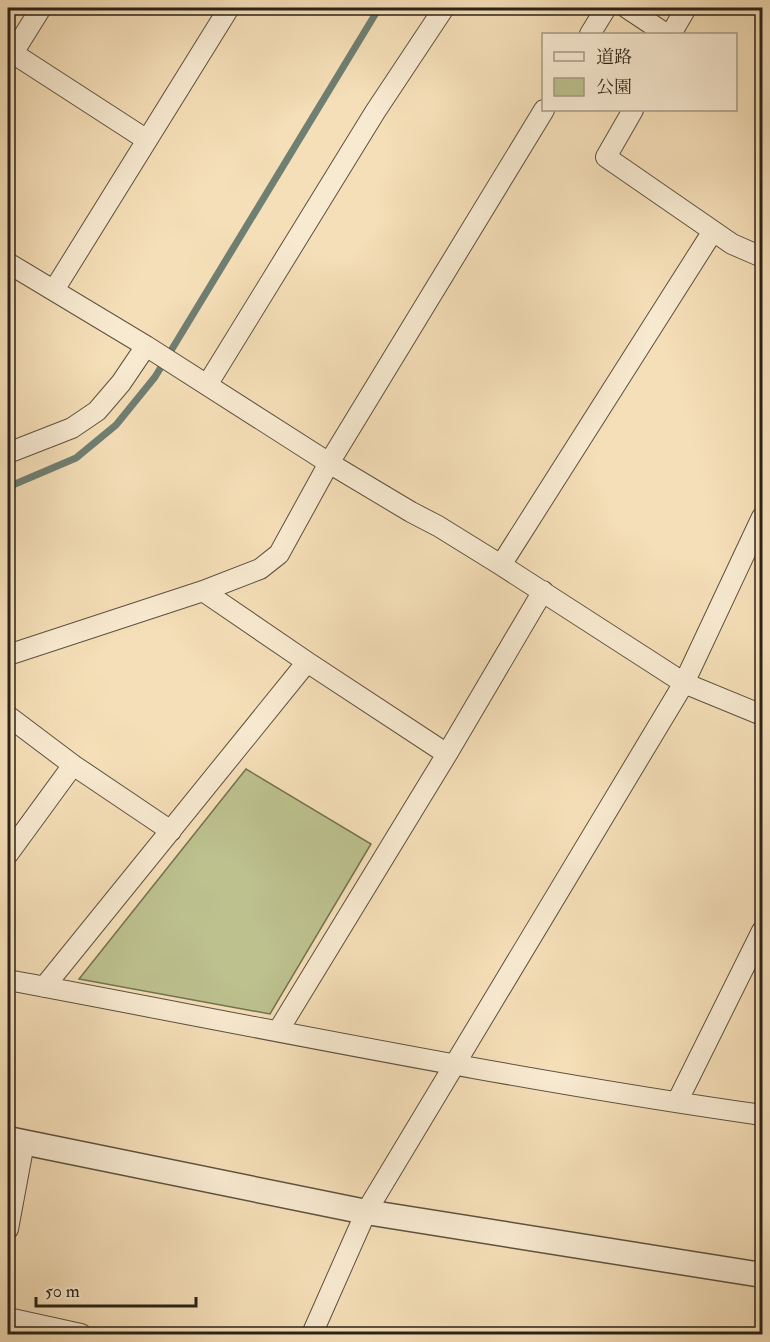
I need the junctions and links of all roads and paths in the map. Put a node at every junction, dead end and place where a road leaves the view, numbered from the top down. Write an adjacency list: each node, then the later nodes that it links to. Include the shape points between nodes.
1 (41, 8): 10 (street)
2 (229, 8): 13 (street)
3 (444, 8): 19 (street, via 375,112)
4 (606, 8): 7 (street)
5 (627, 8): 8 (street)
6 (686, 8): 9 (street)
7 (591, 33)
8 (664, 33)
9 (672, 33)
10 (10, 51): 13 (street)
11 (543, 111): 21 (street)
12 (632, 111): 14 (street, via 606,157)
13 (147, 140): 17 (street)
14 (713, 231): 15 (street); 23 (street)
15 (762, 258)
16 (8, 263): 17 (street)
17 (54, 290): 18 (street)
18 (146, 346): 19 (street); 20 (street, via 98,411 72,428)
19 (207, 385): 21 (street)
20 (8, 453)
21 (329, 463): 23 (street); 24 (street, via 279,554 260,568)
22 (762, 517): 28 (street)
23 (501, 565): 25 (street)
24 (203, 591): 26 (street); 27 (street)
25 (543, 591): 28 (street); 31 (street)
26 (8, 655)
27 (307, 662): 31 (street); 33 (street)
28 (684, 683): 29 (street); 39 (street)
29 (762, 715)
30 (8, 716): 32 (street)
31 (447, 754): 38 (street)
32 (73, 765): 33 (street); 34 (street)
33 (171, 831): 37 (street)
34 (11, 842)
35 (762, 931): 40 (street)
36 (8, 980): 37 (street)
37 (44, 987): 38 (street)
38 (278, 1031): 39 (street)
39 (455, 1064): 40 (street); 43 (street)
40 (676, 1102): 41 (street)
41 (762, 1115)
42 (16, 1141): 43 (street); 44 (street)
43 (366, 1212): 45 (street); 48 (street)
44 (8, 1229)
45 (762, 1275)
46 (8, 1318): 47 (street)
47 (81, 1335)
48 (312, 1335)

